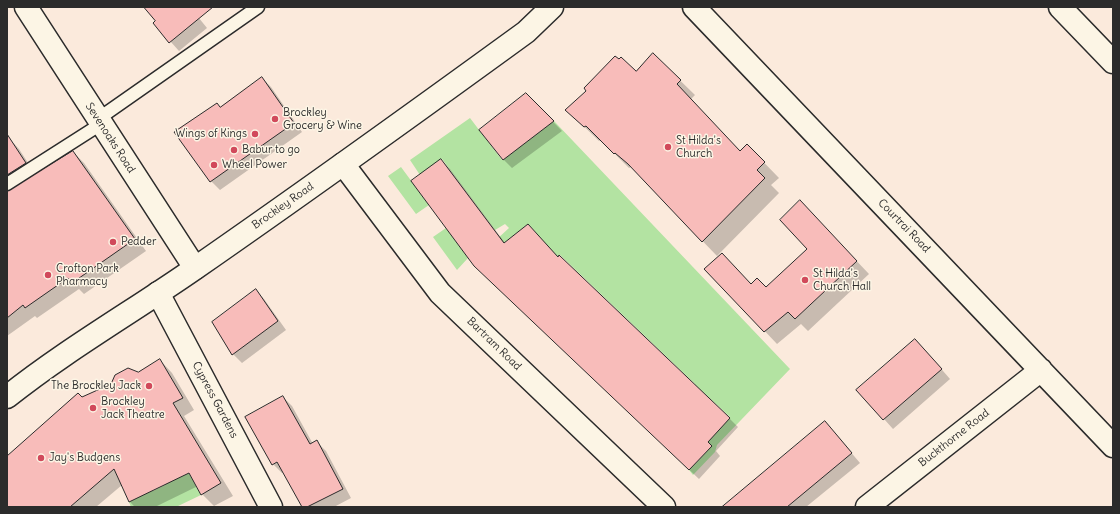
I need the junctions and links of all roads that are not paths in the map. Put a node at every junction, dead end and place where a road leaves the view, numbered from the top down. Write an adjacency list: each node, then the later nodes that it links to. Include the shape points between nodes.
1 (26, 7): 7 (street, Sevenoaks Road)
2 (258, 7): 7 (lane)
3 (552, 7): 8 (street, Brockley Road, via 526,32)
4 (694, 7): 12 (street, Courtrai Road)
5 (1060, 7): 6 (street)
6 (1113, 62)
7 (100, 122): 9 (lane); 10 (street, Sevenoaks Road)
8 (342, 164): 10 (street, Brockley Road); 16 (street, Bartram Road, via 440,292)
9 (7, 184)
10 (195, 268): 11 (street, Brockley Road)
11 (158, 293): 13 (street, Brockley Road, via 38,372); 15 (street, Cypress Gardens)
12 (1041, 370): 14 (street, Courtrai Road); 17 (street, Buckthorne Road)
13 (7, 397)
14 (1113, 446)
15 (271, 507)
16 (664, 507)
17 (867, 507)

